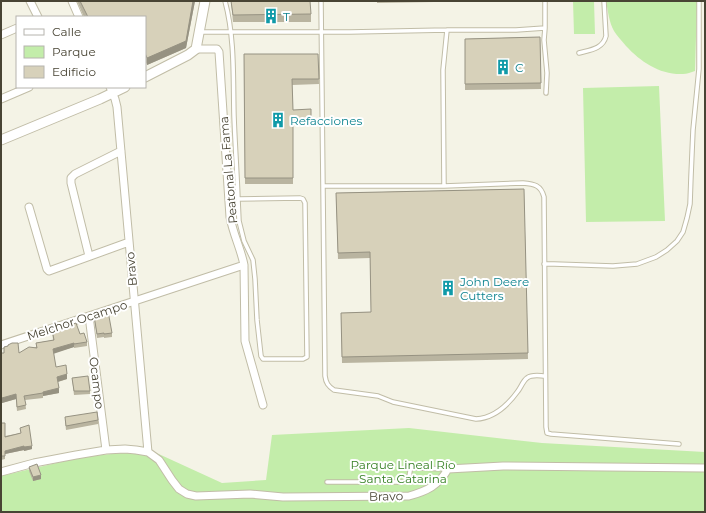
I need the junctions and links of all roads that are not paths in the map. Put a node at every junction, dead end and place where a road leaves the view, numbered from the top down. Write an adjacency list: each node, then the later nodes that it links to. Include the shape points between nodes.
1 (30, 1): 9 (street)
2 (72, 1): 10 (street)
3 (205, 1): 14 (street)
4 (225, 1): 15 (lane)
5 (321, 1): 16 (lane)
6 (545, 1): 12 (lane)
7 (604, 1): 19 (lane, via 605,40 598,47)
8 (699, 1): 33 (lane, via 699,69 690,204 683,232 667,250 637,264)
9 (38, 16)
10 (79, 16)
11 (16, 28): 17 (street)
12 (545, 28): 13 (lane); 23 (lane)
13 (447, 30): 16 (lane); 28 (lane, via 444,70)
14 (200, 32): 15 (lane); 18 (street)
15 (231, 32): 16 (lane); 29 (lane)
16 (321, 32): 27 (lane)
17 (1, 35)
18 (196, 49): 20 (street); 34 (street, Peatonal La Fama, via 217,49 219,52 230,217)
19 (579, 54)
20 (146, 76)
21 (27, 88): 24 (street)
22 (111, 90): 25 (street); 26 (street, Bravo, via 117,107)
23 (546, 93)
24 (1, 99)
25 (1, 140)
26 (121, 151): 31 (street, Bravo); 32 (street, via 75,174 72,178 71,183)
27 (323, 186): 28 (lane); 38 (lane, via 325,376 329,387 482,419 502,409 512,400 528,377)
28 (444, 186): 33 (lane, via 523,183 538,187 544,198)
29 (238, 199): 29 (lane, via 300,198 305,203 307,358 261,356 253,260 244,241 239,221)
30 (29, 207): 32 (street, via 47,270)
31 (129, 242): 32 (street); 35 (street, Bravo)
32 (89, 256)
33 (544, 264): 38 (lane)
34 (244, 265): 35 (street, Melchor Ocampo); 39 (street, Peatonal La Fama, via 245,341)
35 (134, 301): 36 (street, Melchor Ocampo); 42 (street, Bravo)
36 (89, 316): 37 (street, Melchor Ocampo); 41 (street, Ocampo)
37 (1, 345)
38 (545, 376): 40 (lane, via 548,434)
39 (263, 405)
40 (679, 444)
41 (106, 450): 42 (street); 45 (street, via 76,454)
42 (148, 452): 44 (street, Bravo, via 159,460 179,489 196,496 409,496 432,487)
43 (705, 468): 44 (street, via 503,466)
44 (448, 469): 46 (lane, via 411,468 410,477 403,482)
45 (1, 472)
46 (327, 482)

